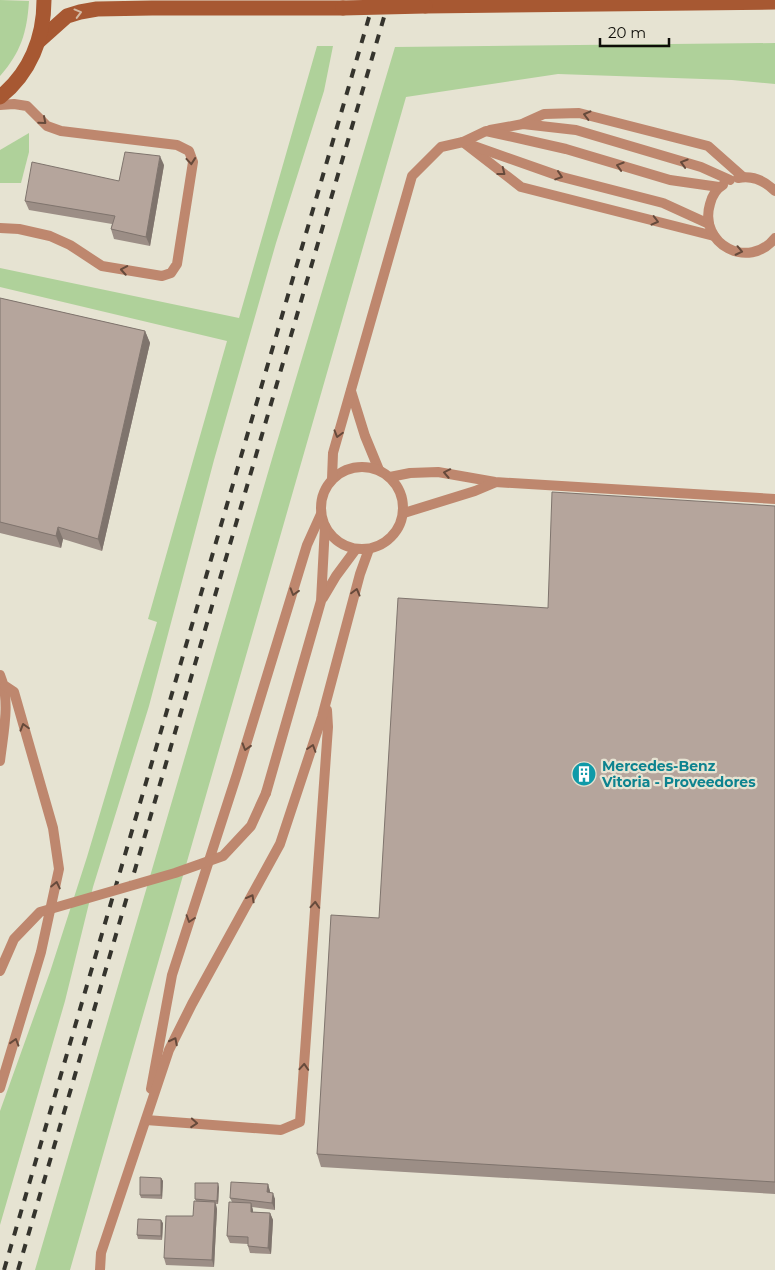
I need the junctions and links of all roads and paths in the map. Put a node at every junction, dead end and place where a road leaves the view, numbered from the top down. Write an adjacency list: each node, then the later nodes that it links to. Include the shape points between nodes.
1 (44, 0): 3 (main road)
2 (775, 2): 3 (main road, one-way to 2, bridge, via 67,16 97,9)
3 (39, 41): 4 (main road, via 28,66)
4 (0, 97)
5 (0, 105): 14 (lane, one-way to 14, via 27,106 47,126 60,131 177,145 190,151 192,162 177,264 171,273 162,276 102,266 50,236)
6 (523, 124): 7 (lane); 9 (lane, one-way to 6, via 708,146 579,113 544,114); 10 (lane, one-way to 6, via 576,130)
7 (486, 131): 8 (lane); 11 (lane, one-way to 7, via 670,180)
8 (463, 142): 13 (lane, one-way to 13, via 562,177 663,202); 15 (lane, one-way to 15, via 521,187); 19 (lane, via 442,148 412,176)
9 (743, 177): 10 (lane); 12 (lane, via 757,178)
10 (730, 180): 11 (lane)
11 (719, 187): 13 (lane, via 709,204)
12 (775, 191)
13 (709, 224): 15 (lane)
14 (0, 228)
15 (714, 236): 17 (lane, one-way to 17, via 723,246 735,251 748,253)
16 (775, 238): 17 (lane)
17 (760, 250): 18 (lane)
18 (775, 252)
19 (351, 390): 20 (lane); 22 (lane, one-way to 22, via 333,453)
20 (379, 470): 21 (lane); 22 (lane, via 367,466 354,467)
21 (390, 476): 23 (lane, one-way to 21, via 438,472); 25 (lane, via 403,499)
22 (332, 479): 26 (lane, via 325,489)
23 (495, 482): 24 (lane); 25 (lane)
24 (775, 500)
25 (404, 513): 29 (lane, via 392,537)
26 (321, 514): 27 (lane); 37 (lane, one-way to 37, via 308,545 172,975)
27 (325, 526): 28 (lane, via 332,537); 30 (lane)
28 (356, 549): 29 (lane); 30 (lane)
29 (369, 549): 33 (lane, one-way to 29)
30 (321, 601): 35 (lane, bridge, via 266,793 251,826 223,856 40,912 14,939)
31 (0, 675): 32 (lane)
32 (5, 686): 34 (lane); 36 (lane, one-way to 32, via 41,952 59,869 53,828 14,692)
33 (327, 698): 37 (lane, one-way to 33, via 169,1050 280,844); 37 (lane, one-way to 33, via 281,1130 300,1122 328,727)
34 (0, 761)
35 (0, 971)
36 (0, 1088)
37 (146, 1120): 38 (lane, via 101,1253)
38 (100, 1270)

